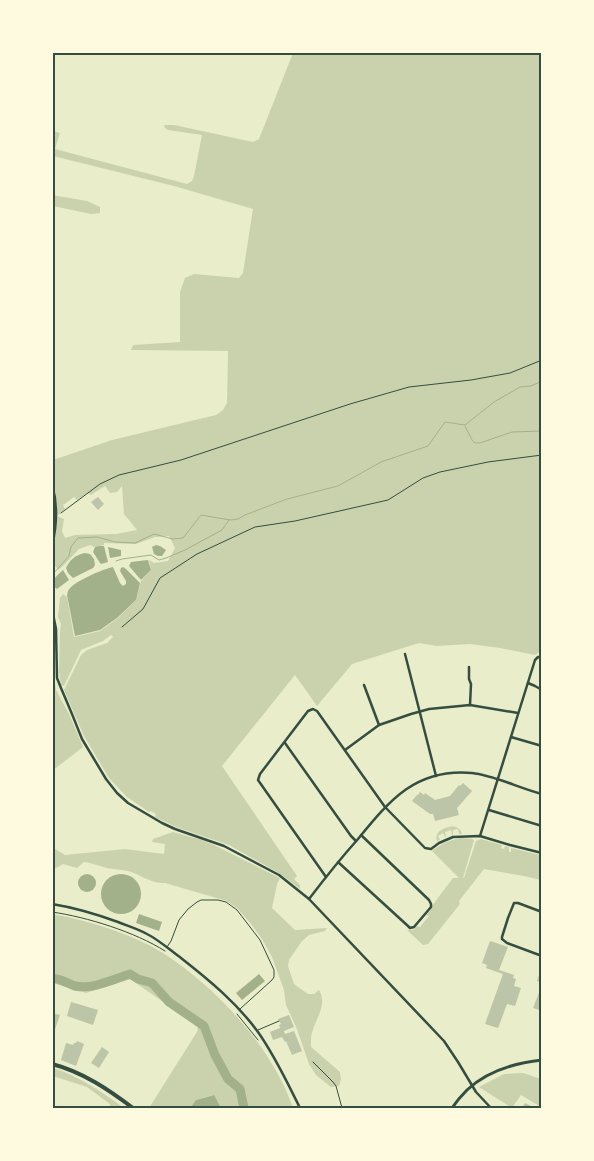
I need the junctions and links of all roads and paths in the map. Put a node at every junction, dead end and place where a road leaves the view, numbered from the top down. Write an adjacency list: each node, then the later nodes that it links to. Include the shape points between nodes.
1 (542, 360): 4 (path, via 510,373 409,387 181,460 119,475 100,484)
2 (542, 455): 8 (path, via 440,472 423,478 388,500 255,527 197,554 160,578 143,609)
3 (52, 484): 4 (street)
4 (57, 516): 5 (street); 6 (street)
5 (52, 520)
6 (52, 546)
7 (52, 609): 35 (street, via 56,629 57,678 82,739 117,793 150,817 224,846 279,875)
8 (122, 627)
9 (406, 654): 16 (street)
10 (540, 657): 12 (street, via 535,660)
11 (469, 667): 15 (street)
12 (528, 683): 14 (street); 17 (street)
13 (364, 685): 18 (street)
14 (542, 690)
15 (470, 705): 16 (street); 17 (street)
16 (420, 711): 18 (street); 23 (street)
17 (518, 714): 19 (street)
18 (379, 725): 22 (street)
19 (511, 737): 21 (street); 24 (street)
20 (285, 743): 22 (street, via 313,709); 31 (street); 34 (street, via 258,780)
21 (542, 746)
22 (346, 750): 26 (street)
23 (436, 776): 24 (street, via 470,773); 26 (street, via 409,787)
24 (498, 780): 25 (street); 27 (street)
25 (542, 794)
26 (384, 807): 29 (street); 30 (street, via 427,849 453,837)
27 (488, 810): 28 (street); 30 (street)
28 (542, 826)
29 (361, 835): 31 (street); 33 (street, via 429,900 430,907 414,927 410,928)
30 (480, 836): 32 (street)
31 (356, 841): 33 (street)
32 (542, 853)
33 (338, 862): 34 (street)
34 (326, 878): 35 (street)
35 (310, 899): 50 (street, via 444,1041)
36 (52, 904): 39 (street, via 80,909 132,928)
37 (52, 912): 40 (path, via 102,924)
38 (542, 912): 41 (street, via 514,903 502,937 507,943)
39 (166, 947): 42 (street); 42 (lane, via 179,920 197,902 218,900 237,910 264,946 275,974)
40 (168, 953)
41 (542, 956)
42 (240, 1010): 45 (street)
43 (237, 1014): 46 (path)
44 (279, 1021): 45 (lane)
45 (257, 1031): 52 (street, via 281,1068)
46 (261, 1044)
47 (542, 1060): 50 (street, via 506,1067)
48 (313, 1062): 53 (lane, via 336,1086)
49 (52, 1064): 51 (main road, via 86,1077)
50 (472, 1086): 54 (street); 55 (street)
51 (133, 1108)
52 (300, 1108)
53 (342, 1108)
54 (452, 1108)
55 (491, 1108)

